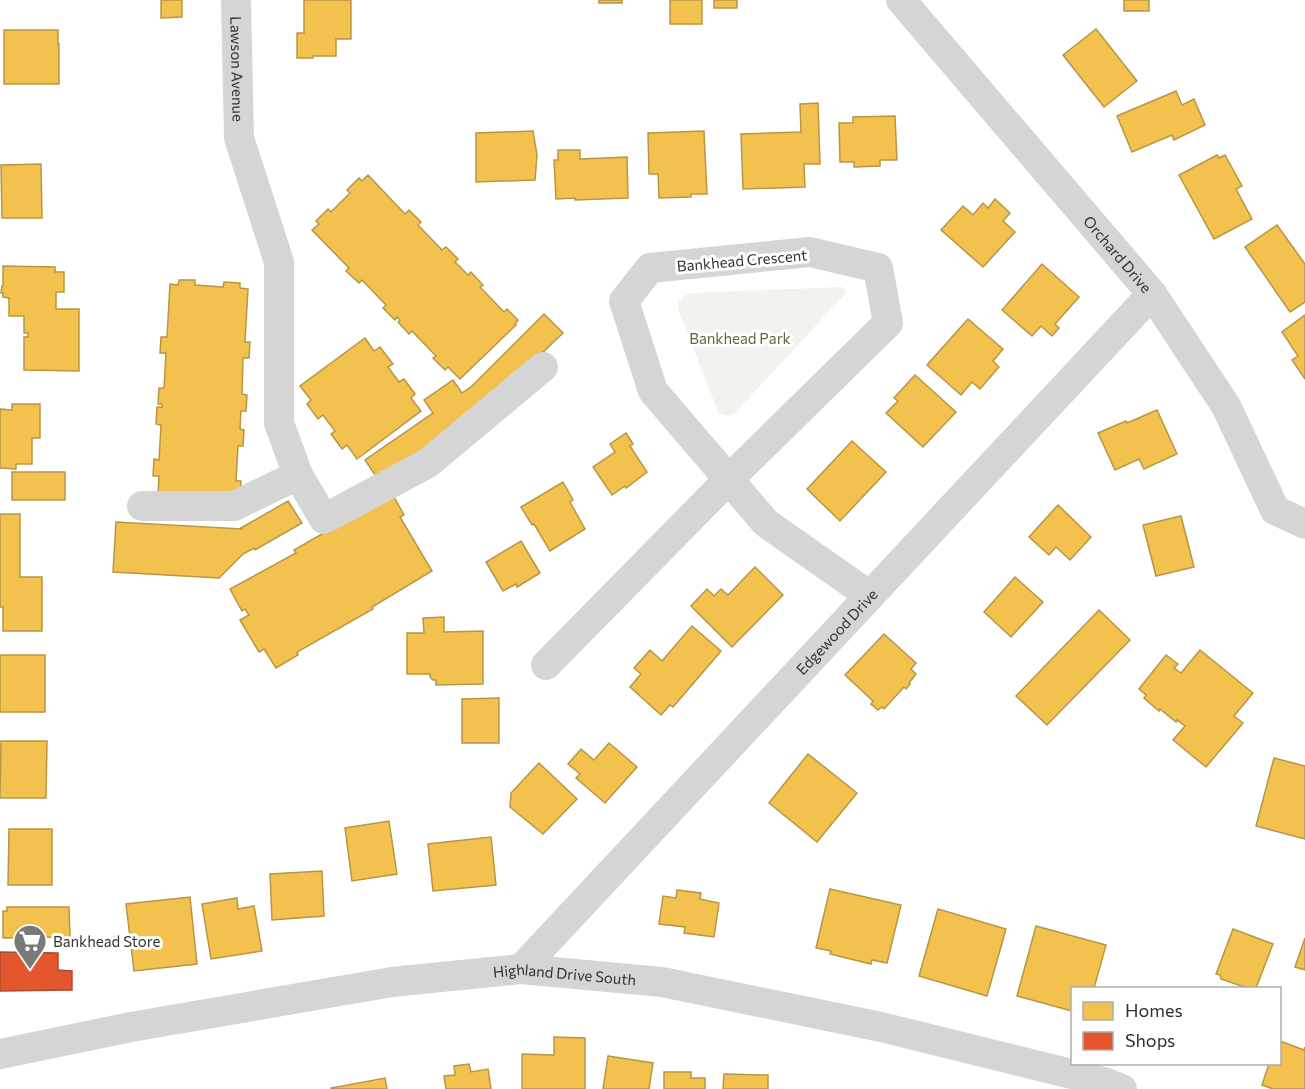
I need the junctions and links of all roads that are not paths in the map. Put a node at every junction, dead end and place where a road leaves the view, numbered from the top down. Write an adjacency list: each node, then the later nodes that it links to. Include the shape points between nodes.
1 (236, 0): 5 (street, Lawson Avenue, via 239,138 279,262 279,423)
2 (902, 0): 3 (street, Orchard Drive)
3 (1152, 294): 8 (street, Orchard Drive, via 1226,406 1275,510); 9 (street, Edgewood Drive)
4 (543, 367): 5 (street, Lawson Avenue, via 428,463 324,519)
5 (298, 475): 7 (street, via 234,506)
6 (728, 480): 6 (street, Bankhead Crescent, via 653,391 624,301 650,268 810,252 878,268 888,323); 9 (street, Bankhead Crescent, via 766,523); 10 (street, Bankhead Crescent)
7 (142, 506)
8 (1305, 524)
9 (870, 596): 11 (street, Edgewood Drive)
10 (546, 665)
11 (521, 969): 12 (street, Highland Drive South, via 392,982); 13 (street, Highland Drive South, via 662,982 881,1027)
12 (0, 1054)
13 (1110, 1087)

